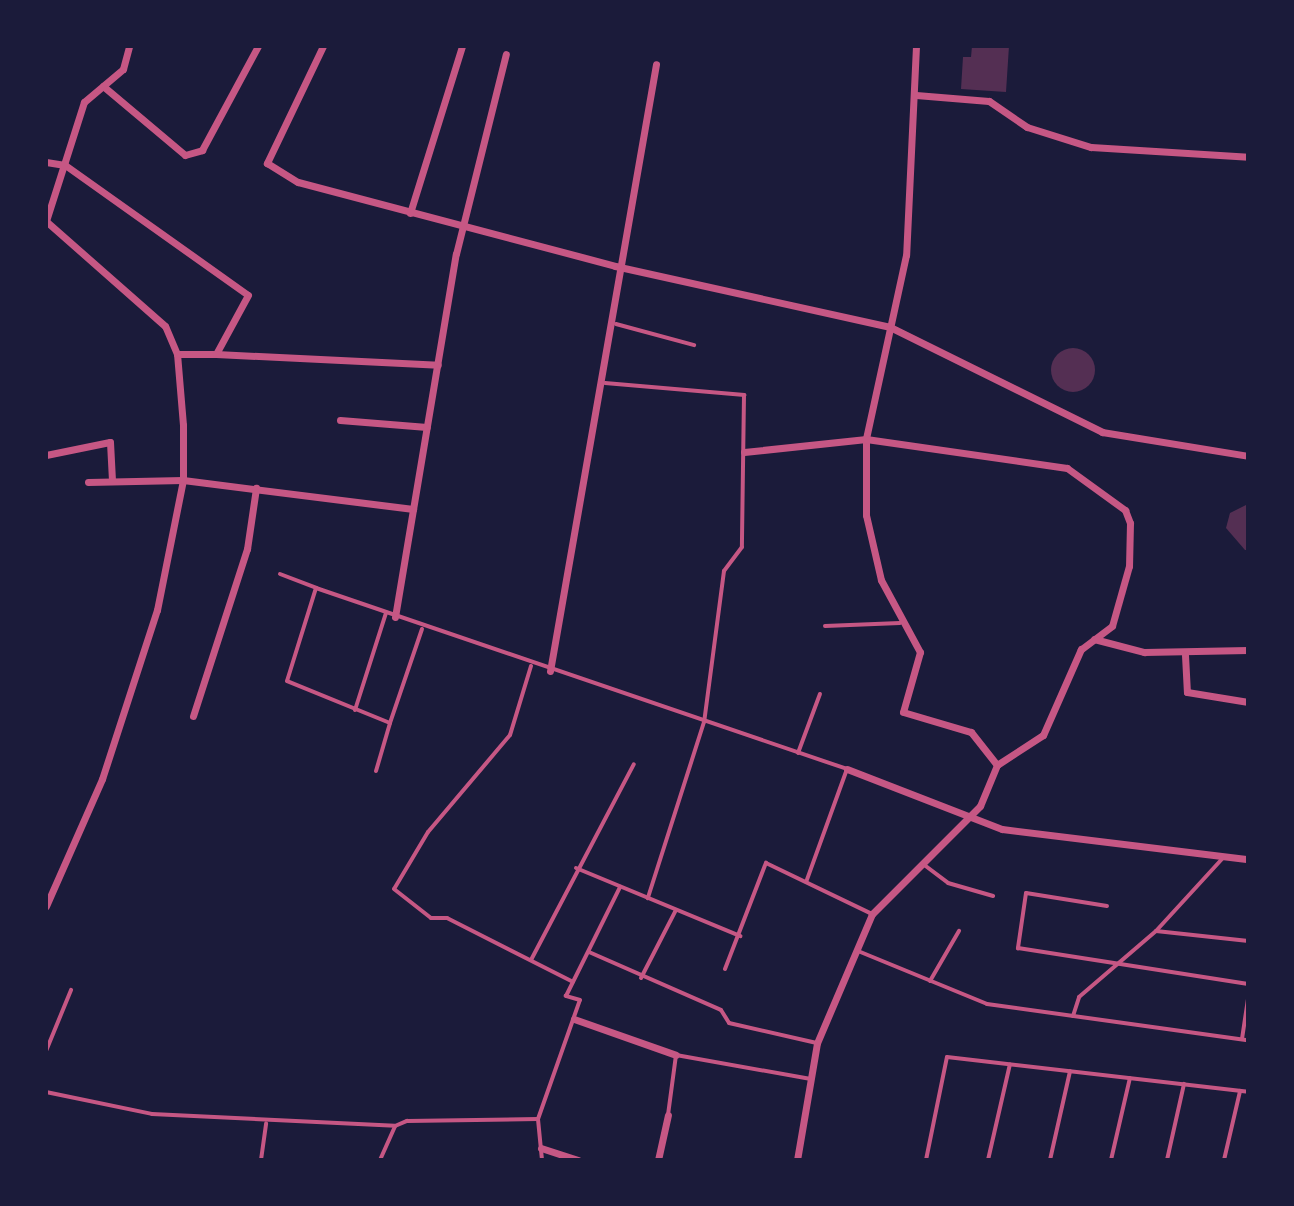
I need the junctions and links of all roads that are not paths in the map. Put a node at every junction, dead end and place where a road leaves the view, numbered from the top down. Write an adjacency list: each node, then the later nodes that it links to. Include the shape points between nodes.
1 (129, 46): 8 (street, via 123,69)
2 (258, 46): 8 (street, via 202,150 185,155)
3 (323, 46): 13 (street, via 267,163 298,182)
4 (462, 46): 13 (street)
5 (916, 46): 9 (street)
6 (506, 54): 15 (street)
7 (656, 64): 16 (street)
8 (103, 86): 12 (street, via 84,102)
9 (916, 95): 10 (street, via 989,101 1027,127 1091,147); 18 (street, via 906,255)
10 (1248, 157)
11 (46, 162): 12 (street)
12 (65, 165): 14 (street); 21 (street, via 248,295)
13 (410, 213): 15 (street)
14 (46, 221): 20 (street, via 158,315)
15 (463, 227): 16 (street); 22 (street)
16 (615, 266): 17 (street); 18 (street)
17 (616, 324): 19 (lane); 23 (street)
18 (890, 327): 26 (street); 29 (street, via 1102,432)
19 (694, 345)
20 (177, 354): 21 (street); 30 (street)
21 (216, 354): 22 (street)
22 (438, 365): 25 (street)
23 (605, 383): 27 (lane, via 744,395); 46 (street)
24 (340, 420): 25 (street)
25 (427, 427): 34 (street)
26 (866, 439): 27 (street); 39 (street, via 866,515); 42 (street, via 1067,468 1125,510 1129,566 1112,626)
27 (744, 452): 51 (lane, via 742,547 724,571)
28 (46, 455): 31 (street, via 110,442)
29 (1248, 456)
30 (183, 480): 31 (street); 33 (street); 67 (street, via 157,610 114,748)
31 (112, 481): 32 (street)
32 (88, 482)
33 (256, 488): 34 (street); 50 (street, via 247,549)
34 (413, 509): 38 (street)
35 (280, 574): 36 (lane)
36 (316, 588): 37 (lane); 49 (lane, via 287,681)
37 (386, 613): 38 (lane); 49 (lane)
38 (395, 617): 41 (lane)
39 (900, 623): 40 (lane); 55 (street, via 920,652 903,712 971,732)
40 (825, 626)
41 (422, 629): 45 (lane); 52 (lane)
42 (1094, 639): 44 (street); 55 (street, via 1081,649 1043,735)
43 (1248, 650): 44 (street)
44 (1185, 655): 48 (street, via 1187,692)
45 (532, 665): 46 (lane); 77 (lane, via 510,735 428,832 394,889 431,918 447,918)
46 (550, 671): 51 (lane)
47 (820, 694): 53 (lane)
48 (1248, 702)
49 (355, 710): 52 (lane)
50 (193, 716)
51 (704, 722): 53 (lane); 66 (lane)
52 (390, 723): 57 (lane)
53 (798, 753): 56 (lane)
54 (634, 764): 62 (lane)
55 (997, 765): 58 (street)
56 (847, 769): 58 (street); 63 (lane)
57 (376, 771)
58 (967, 820): 59 (street); 61 (street)
59 (1223, 858): 60 (street); 72 (lane)
60 (1248, 859)
61 (923, 864): 65 (lane, via 948,883); 70 (street)
62 (576, 868): 64 (lane); 77 (lane)
63 (806, 882): 70 (lane); 73 (lane, via 766,863)
64 (620, 887): 66 (lane); 76 (lane)
65 (993, 896)
66 (648, 898): 69 (lane)
67 (46, 906)
68 (1107, 906): 78 (lane, via 1026,893 1018,948)
69 (676, 910): 73 (lane); 80 (lane)
70 (872, 914): 75 (street)
71 (959, 931): 81 (lane)
72 (1156, 931): 74 (lane); 78 (lane)
73 (740, 936): 79 (lane)
74 (1248, 941)
75 (855, 950): 81 (lane); 89 (street)
76 (589, 952): 80 (lane); 82 (lane)
77 (531, 960): 82 (lane)
78 (1118, 963): 83 (lane); 86 (lane, via 1079,997)
79 (725, 969)
80 (641, 978): 89 (lane, via 721,1010 729,1023)
81 (930, 981): 86 (lane, via 987,1004)
82 (573, 982): 87 (lane, via 566,996 580,1000)
83 (1248, 984)
84 (71, 990): 90 (lane)
85 (1248, 999): 88 (lane)
86 (1073, 1016): 88 (lane)
87 (574, 1019): 91 (street); 101 (lane)
88 (1245, 1040)
89 (817, 1043): 95 (street)
90 (46, 1051)
91 (676, 1055): 95 (lane); 100 (lane)
92 (1010, 1064): 93 (lane); 111 (lane, via 947,1057); 112 (lane)
93 (1070, 1071): 94 (lane); 113 (lane)
94 (1130, 1078): 96 (lane); 114 (lane)
95 (814, 1079): 110 (street)
96 (1184, 1084): 97 (lane); 115 (lane)
97 (1240, 1091): 99 (lane); 116 (lane)
98 (46, 1092): 102 (lane, via 152,1114)
99 (1248, 1092)
100 (668, 1115): 109 (street)
101 (538, 1119): 103 (lane); 104 (lane)
102 (266, 1123): 103 (lane); 105 (lane)
103 (395, 1126): 106 (lane)
104 (541, 1148): 107 (lane); 108 (street)
105 (261, 1160)
106 (380, 1160)
107 (542, 1160)
108 (578, 1160)
109 (658, 1160)
110 (797, 1160)
111 (926, 1160)
112 (988, 1160)
113 (1050, 1160)
114 (1111, 1160)
115 (1167, 1160)
116 (1224, 1160)

